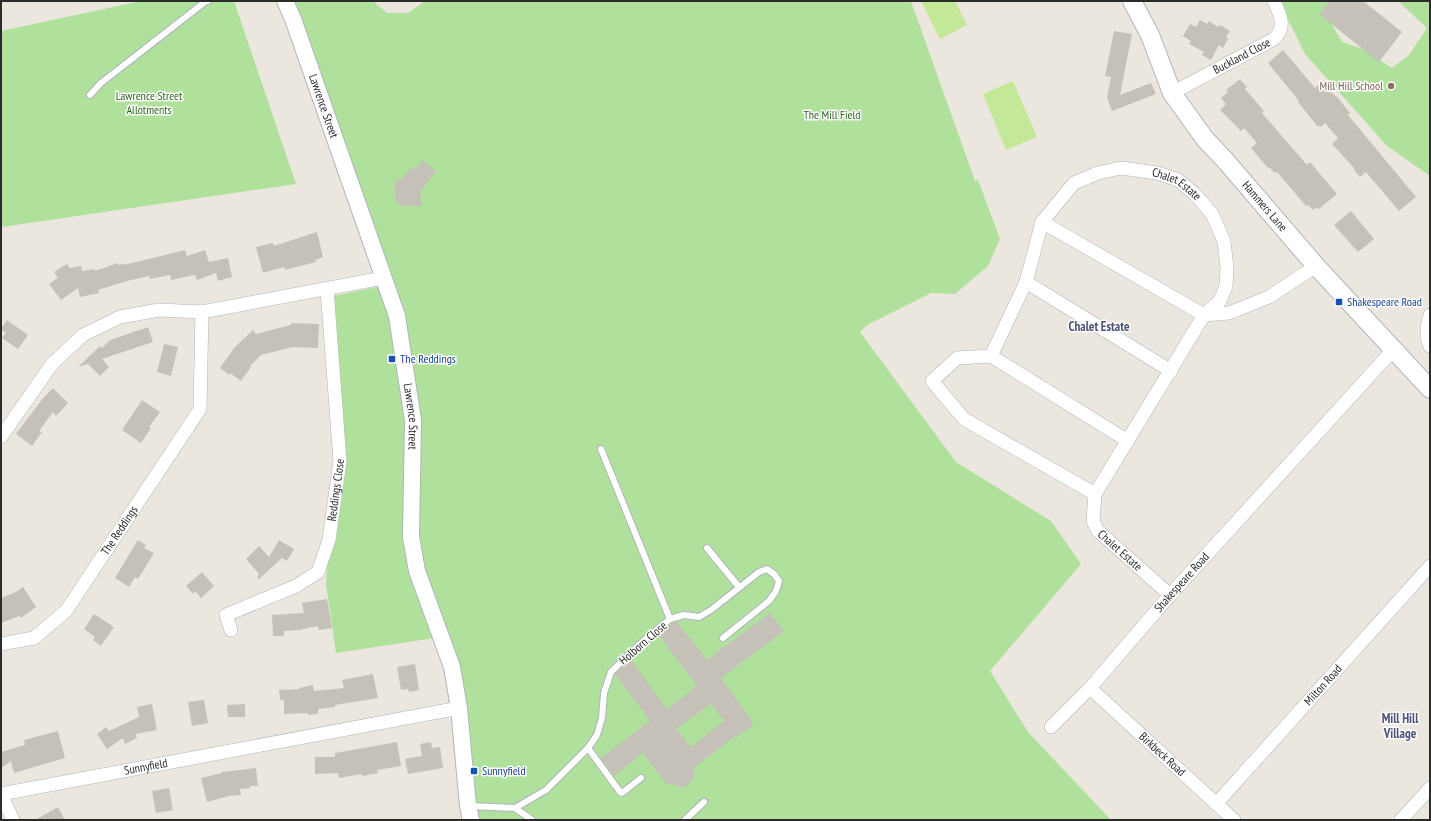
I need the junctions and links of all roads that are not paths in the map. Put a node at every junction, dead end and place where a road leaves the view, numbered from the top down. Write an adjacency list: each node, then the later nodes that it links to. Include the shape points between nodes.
1 (208, 1): 6 (lane, via 101,83)
2 (285, 1): 9 (street, Lawrence Street)
3 (1132, 1): 5 (main road, Hammers Lane, via 1150,35)
4 (1274, 1): 5 (street, Buckland Close, via 1282,27 1274,39)
5 (1172, 93): 8 (main road, Hammers Lane, via 1205,139)
6 (90, 95)
7 (1042, 222): 10 (street, Chalet Estate); 13 (street); 13 (street, Chalet Estate, via 1074,183 1098,173 1121,168 1157,173 1178,180 1196,195 1212,214 1224,241 1226,286 1220,301)
8 (1316, 266): 13 (street, via 1269,297 1230,313); 16 (main road, Hammers Lane)
9 (383, 278): 11 (street); 33 (street, Lawrence Street, via 397,316 413,420 411,537 417,571 452,667)
10 (1026, 282): 17 (street, Chalet Estate); 18 (street)
11 (327, 289): 12 (street); 29 (street, Reddings Close, via 340,461 329,540 318,572 296,586 226,615)
12 (202, 312): 20 (street, via 160,310 120,317 83,335 52,364); 31 (street, The Reddings, via 200,410 66,611 34,638)
13 (1204, 315): 18 (street, Chalet Estate)
14 (1430, 315): 15 (street, via 1427,324)
15 (1430, 346)
16 (1393, 350): 19 (main road, Hammers Lane); 27 (street, Shakespeare Road)
17 (991, 356): 21 (street); 23 (street, via 957,358 932,381 964,419)
18 (1171, 371): 21 (street, Chalet Estate)
19 (1427, 381)
20 (1, 437)
21 (1128, 441): 23 (street, Chalet Estate)
22 (601, 449): 28 (lane, Holborn Close)
23 (1095, 494): 27 (street, Chalet Estate, via 1093,521 1098,531)
24 (707, 548): 26 (lane)
25 (1430, 566): 39 (street, Milton Road)
26 (739, 587): 28 (lane, via 711,610 699,616 684,615); 30 (lane, via 759,572 767,570 779,581 769,601)
27 (1170, 595): 32 (street, Shakespeare Road)
28 (670, 619): 35 (lane, Holborn Close, via 611,672 604,693 602,718 597,735)
29 (232, 630)
30 (723, 638)
31 (1, 644)
32 (1090, 688): 34 (street, Shakespeare Road); 39 (street, Birkbeck Road)
33 (459, 708): 41 (street, Lawrence Street); 42 (street, Sunnyfield, via 1,794)
34 (1051, 727)
35 (588, 748): 36 (lane, via 620,792); 40 (lane, Holborn Close, via 546,790)
36 (641, 778)
37 (1430, 788): 46 (street)
38 (704, 802): 44 (lane)
39 (1216, 804): 45 (street, Birkbeck Road)
40 (515, 808): 41 (lane); 43 (lane)
41 (469, 813)
42 (13, 820)
43 (532, 820)
44 (685, 820)
45 (1234, 820)
46 (1401, 820)

